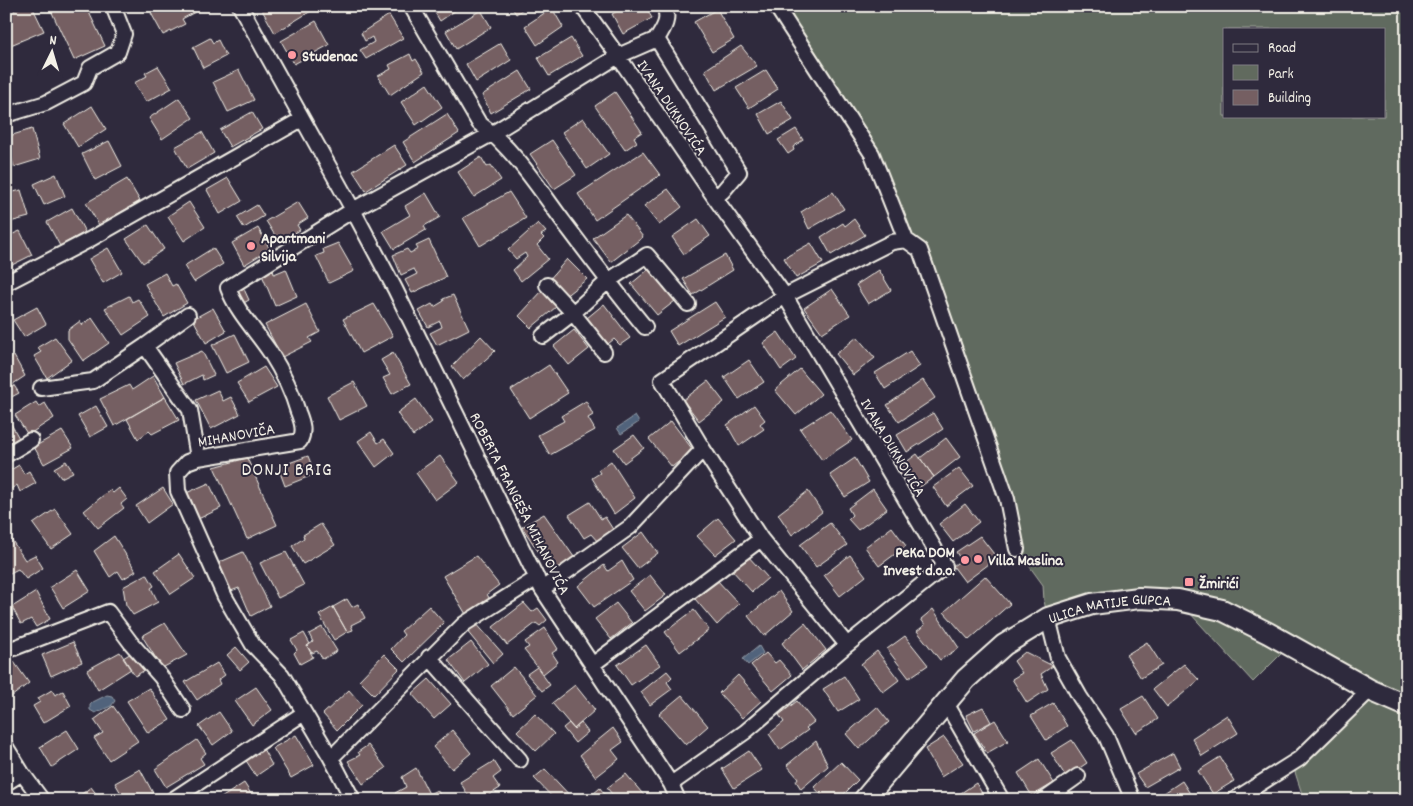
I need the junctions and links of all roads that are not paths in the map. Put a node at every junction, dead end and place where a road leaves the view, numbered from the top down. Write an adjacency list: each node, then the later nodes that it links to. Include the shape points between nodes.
1 (113, 6): 9 (street, via 124,34 118,52 90,68 84,84 46,103)
2 (240, 6): 10 (street, ROBERTA FRANGEŠA MIHANOVIĆA)
3 (411, 6): 11 (street, via 479,123)
4 (582, 6): 8 (street, IVANA DUKNOVIĆA)
5 (664, 6): 7 (street, via 667,24)
6 (776, 6): 14 (street, via 872,154)
7 (657, 38): 8 (street); 12 (street, via 739,172)
8 (618, 56): 11 (street); 12 (street, IVANA DUKNOVIĆA)
9 (6, 115)
10 (302, 119): 13 (street, ROBERTA FRANGEŠA MIHANOVIĆA); 16 (street)
11 (492, 133): 13 (street); 15 (street, via 527,171)
12 (715, 198): 18 (street, IVANA DUKNOVIĆA)
13 (353, 210): 30 (street, MIHANOVIČA, via 225,290 271,353 292,391 302,421 300,441); 33 (street, ROBERTA FRANGEŠA MIHANOVIĆA, via 400,298)
14 (906, 240): 18 (street, via 892,242); 32 (street, via 920,250 1007,499)
15 (608, 281): 19 (street, via 647,255); 20 (street); 22 (street)
16 (6, 283)
17 (547, 285): 20 (street)
18 (785, 296): 28 (street, via 662,380); 35 (street, IVANA DUKNOVIĆA, via 945,566)
19 (688, 304)
20 (573, 313): 23 (street); 25 (street)
21 (188, 315): 24 (street)
22 (645, 326)
23 (543, 336)
24 (146, 346): 26 (street, via 93,381); 30 (street, via 190,410)
25 (604, 352)
26 (41, 388)
27 (31, 440): 29 (street)
28 (703, 449): 31 (street); 33 (street, via 630,527)
29 (6, 455)
30 (198, 458): 43 (street, MIHANOVIČA, via 187,462 177,473 178,491 225,597 253,646 282,675)
31 (761, 539): 35 (street); 38 (street)
32 (1017, 549)
33 (540, 584): 37 (street, via 464,624); 38 (street, ROBERTA FRANGEŠA MIHANOVIĆA)
34 (1048, 618): 39 (street, ULICA MATIJE GUPCA, via 1092,604 1139,598 1197,604 1222,610); 40 (street, ULICA MATIJE GUPCA, via 1004,645 966,679); 58 (street, via 1058,658 1106,736)
35 (847, 645): 50 (street, IVANA DUKNOVIĆA, via 745,732)
36 (6, 651): 42 (street, via 108,612 161,677)
37 (430, 657): 45 (street); 46 (street)
38 (592, 664): 50 (street, ROBERTA FRANGEŠA MIHANOVIĆA)
39 (1370, 690): 41 (street, ULICA MATIJE GUPCA); 59 (street, via 1299,759)
40 (946, 703): 55 (street, ULICA MATIJE GUPCA); 56 (street)
41 (1407, 706)
42 (183, 710)
43 (304, 714): 45 (street, MIHANOVIČA); 52 (street)
44 (6, 747): 47 (street)
45 (331, 758): 53 (street, MIHANOVIČA)
46 (520, 760)
47 (22, 773): 49 (street); 51 (street)
48 (1078, 776): 57 (street)
49 (6, 784)
50 (671, 784): 54 (street, ROBERTA FRANGEŠA MIHANOVIĆA)
51 (42, 800)
52 (172, 800)
53 (353, 800)
54 (678, 800)
55 (864, 800)
56 (1002, 800)
57 (1044, 800)
58 (1133, 800)
59 (1234, 800)

